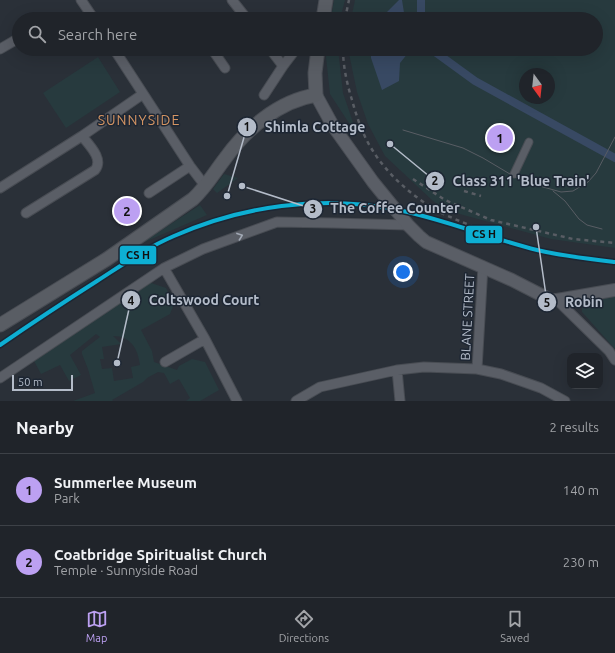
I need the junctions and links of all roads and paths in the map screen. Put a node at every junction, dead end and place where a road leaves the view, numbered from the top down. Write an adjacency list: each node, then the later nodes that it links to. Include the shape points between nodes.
1 (232, 0): 5 (street)
2 (326, 0): 6 (main road)
3 (86, 1): 4 (street)
4 (91, 12)
5 (240, 12)
6 (324, 12)
7 (12, 42): 8 (street)
8 (0, 49)
9 (119, 56): 16 (street)
10 (217, 56): 15 (street)
11 (275, 56): 14 (street)
12 (291, 56): 14 (street)
13 (317, 56): 18 (main road)
14 (283, 66): 17 (street)
15 (225, 68)
16 (143, 94): 19 (street); 21 (street)
17 (264, 95)
18 (316, 95): 23 (main road, via 287,104 254,127 238,141); 27 (street, via 332,126)
19 (82, 136): 24 (street); 26 (street, via 97,155 95,170)
20 (529, 142): 22 (street)
21 (190, 166): 23 (street); 25 (street)
22 (514, 174)
23 (206, 187): 32 (main road, via 193,199 107,259)
24 (0, 188)
25 (149, 193)
26 (26, 213)
27 (406, 222): 28 (street, via 426,242); 29 (street, one-way to 27, via 277,222)
28 (483, 266): 31 (street, via 551,300); 36 (street, BLANE STREET)
29 (164, 268): 33 (street); 38 (street)
30 (615, 290): 31 (street)
31 (557, 300): 34 (street)
32 (0, 325)
33 (205, 339): 35 (street); 39 (street)
34 (615, 360)
35 (165, 362)
36 (477, 369): 37 (street, via 424,367); 42 (street, via 519,379)
37 (397, 370): 40 (street, via 320,387); 41 (street)
38 (0, 378)
39 (237, 401)
40 (296, 401)
41 (400, 401)
42 (565, 401)

